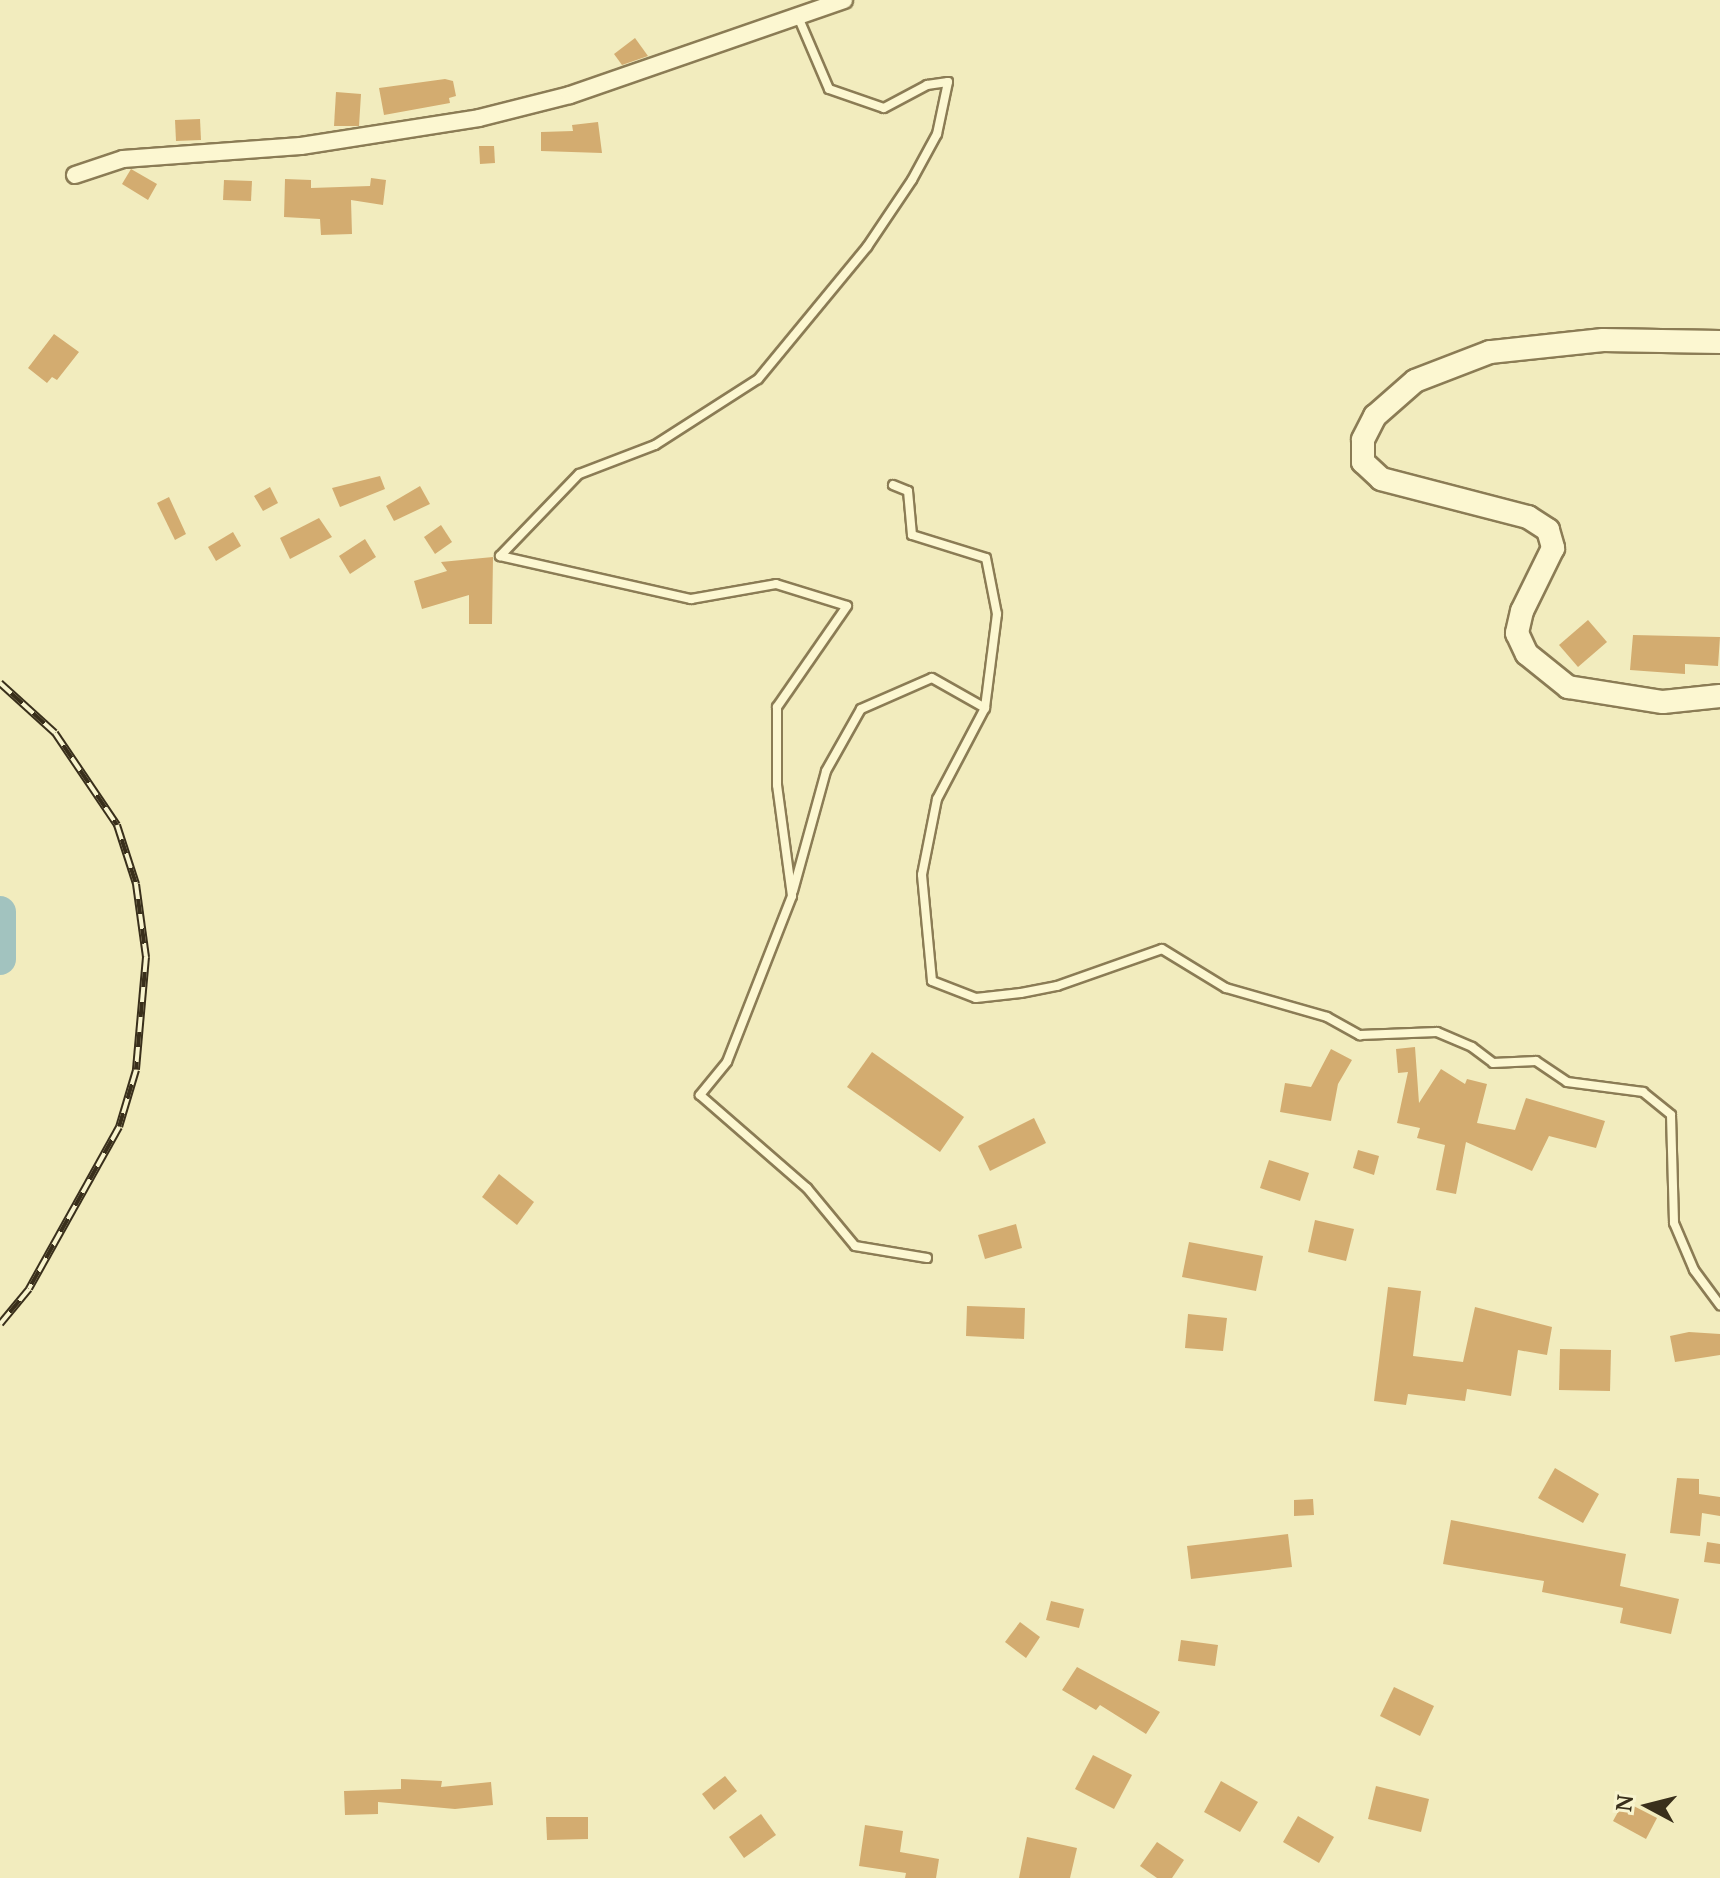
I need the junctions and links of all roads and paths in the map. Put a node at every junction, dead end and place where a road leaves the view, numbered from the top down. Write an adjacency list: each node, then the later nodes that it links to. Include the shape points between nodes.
1 (844, 0): 2 (street)
2 (799, 19): 3 (street, via 570,95 479,118 301,146 123,159); 8 (lane, via 829,89 884,108 927,85 948,82 937,134 912,180 867,247 758,379 655,445 579,474 500,556 691,599 776,584 847,606 777,707 777,785)
3 (75, 175)
4 (1720, 342): 6 (street, via 1603,340 1490,352 1415,381 1375,416 1363,440 1363,462 1381,479 1528,517 1548,530 1553,548 1517,633 1527,654 1568,687 1663,702)
5 (893, 485): 7 (lane, via 908,491 912,535 986,558 997,614)
6 (1720, 696)
7 (985, 708): 8 (lane, via 932,678 861,709 826,771); 10 (lane, via 937,799 922,875 932,981 976,998 1021,993 1057,986 1162,949 1226,988 1327,1017 1360,1035 1437,1032 1493,1063 1536,1061 1567,1082 1643,1092 1671,1115 1674,1223 1694,1270)
8 (792, 896): 9 (lane, via 727,1062 700,1095 807,1188 855,1246)
9 (927, 1258)
10 (1720, 1305)

